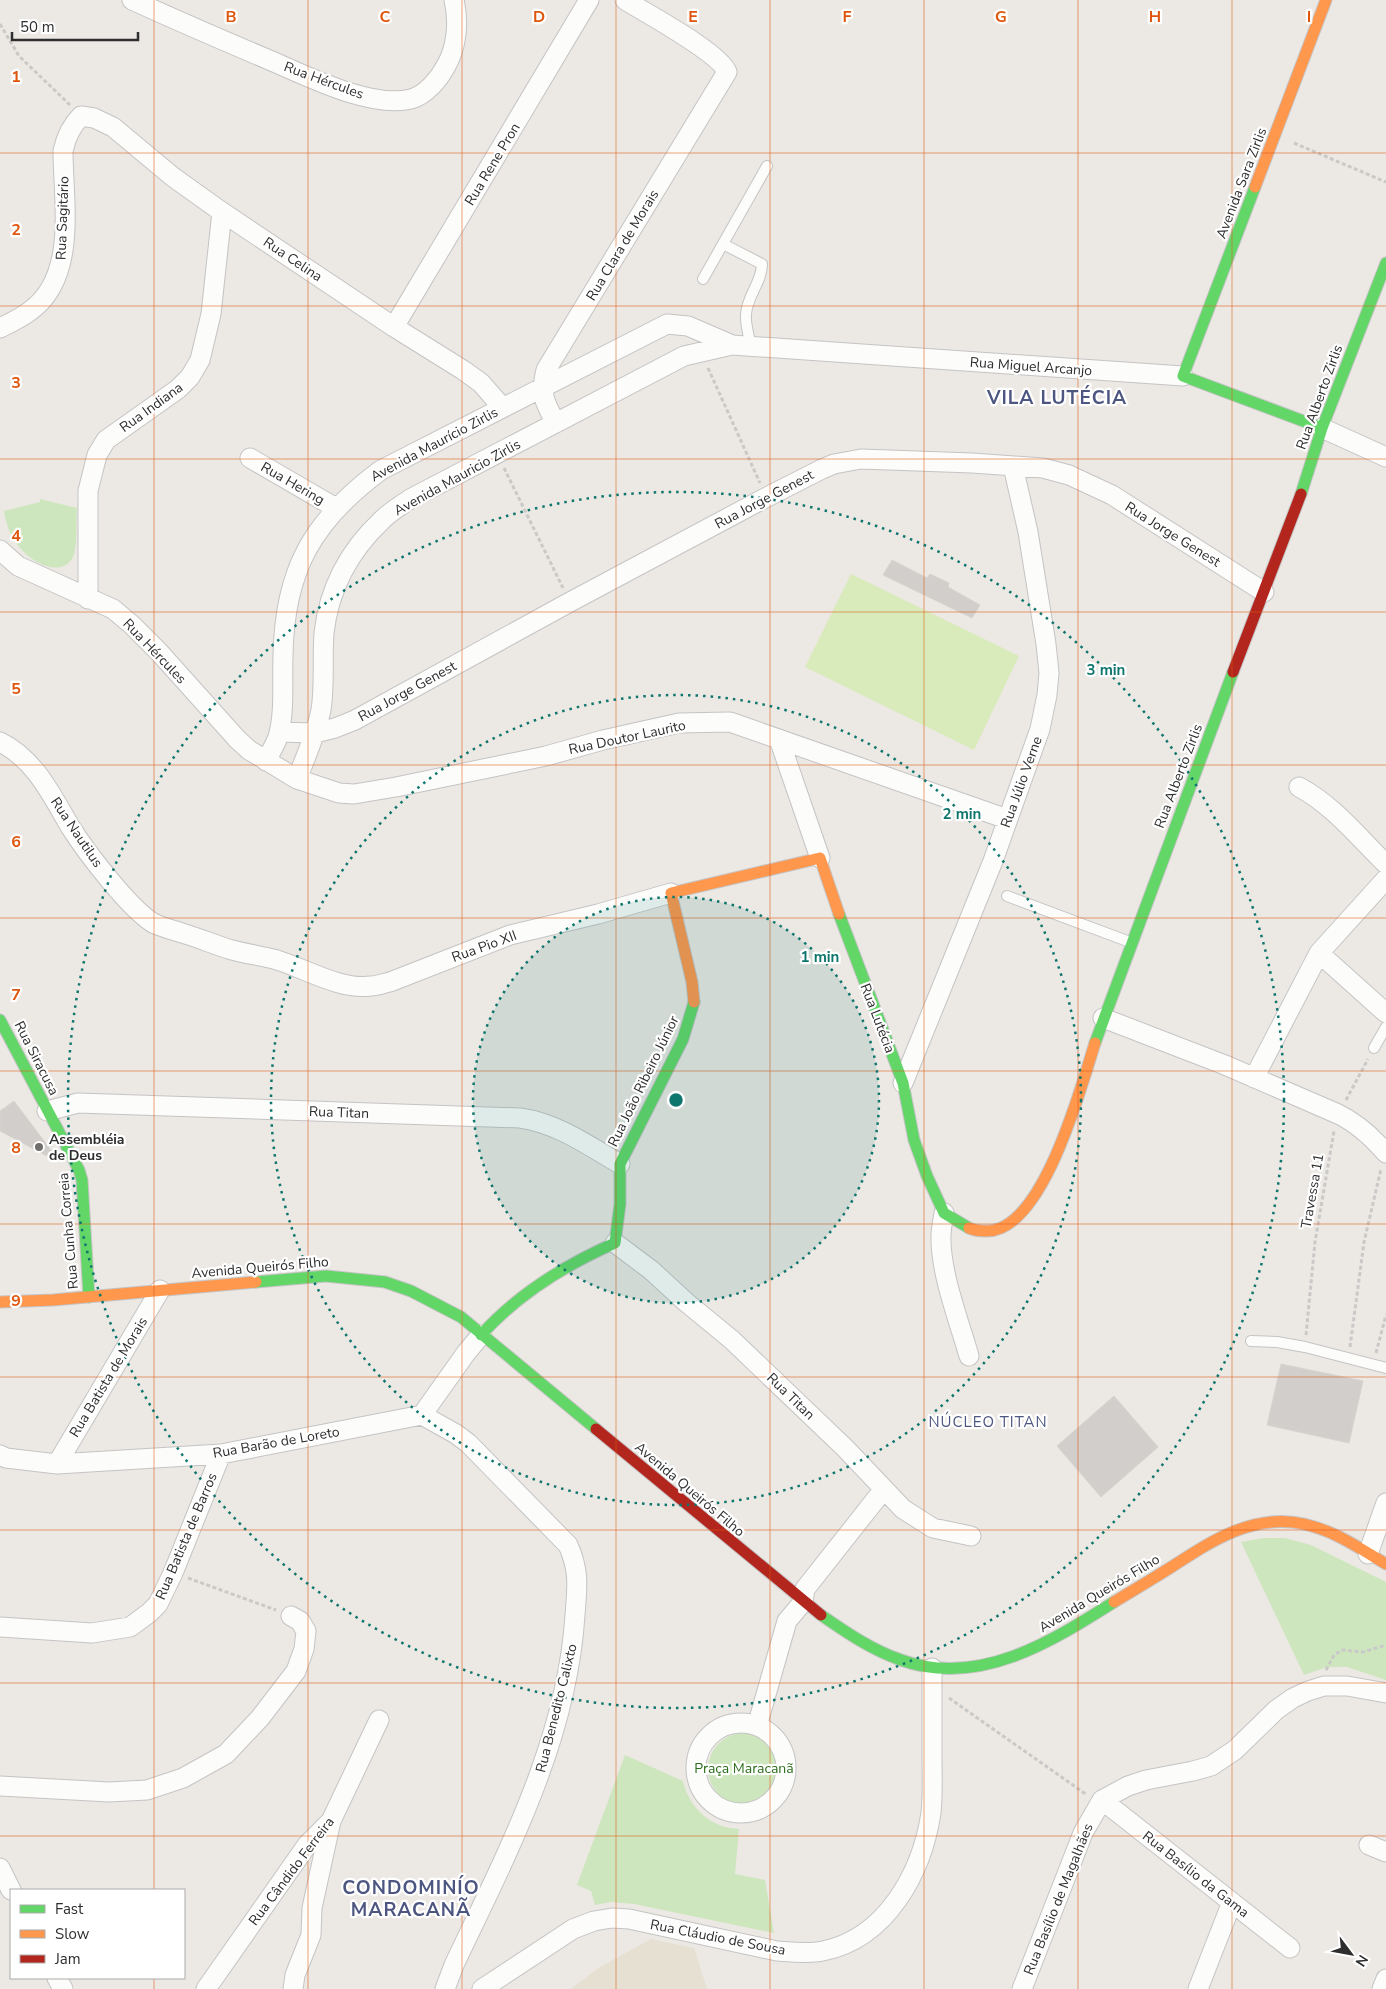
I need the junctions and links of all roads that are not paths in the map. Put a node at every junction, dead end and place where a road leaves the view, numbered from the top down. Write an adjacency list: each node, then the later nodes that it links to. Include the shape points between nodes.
1 (132, 0): 2 (street, Rua Hércules, via 338,88 392,100 412,98 439,80 449,62 456,32)
2 (454, 0)
3 (589, 0): 13 (street, Rua Rene Pron)
4 (625, 0): 19 (street, Rua Clara de Morais, via 710,53 727,72 554,356)
5 (1326, 0): 18 (street, Avenida Sara Zirlis)
6 (82, 116): 8 (street, Rua Celina, via 113,127); 14 (street, Rua Sagitário, via 66,138 63,151 65,233 60,270 48,293 37,305)
7 (767, 166): 9 (lane)
8 (222, 212): 13 (street, Rua Celina); 29 (street, Rua Indiana, via 212,314 200,360 178,389 106,440 97,455 88,491)
9 (723, 244): 11 (lane); 16 (lane, via 762,264 762,273 746,315)
10 (1386, 263): 22 (street, Rua Alberto Zirlis)
11 (703, 279)
12 (673, 324): 15 (street, via 688,326); 17 (street); 19 (street, Avenida Maurício Zirlis, via 667,324)
13 (394, 327): 20 (street, Rua Celina, via 482,383)
14 (0, 328)
15 (732, 345): 16 (street, Rua Miguel Arcanjo); 17 (street, Avenida Mauricio Zirlis)
16 (751, 346): 18 (street, Rua Miguel Arcanjo)
17 (692, 353): 21 (street, Avenida Mauricio Zirlis)
18 (1183, 376): 22 (street, Rua Miguel Arcanjo)
19 (542, 387): 20 (street, Avenida Maurício Zirlis); 21 (street, via 544,402)
20 (502, 407): 26 (street, Avenida Maurício Zirlis, via 380,470)
21 (556, 423): 31 (street, Avenida Mauricio Zirlis, via 410,499 382,519 350,558 328,604 321,708)
22 (1322, 428): 23 (street); 28 (street, Rua Alberto Zirlis, via 1299,501)
23 (1386, 457)
24 (250, 458): 26 (street, Rua Hering)
25 (1013, 466): 28 (street, Rua Jorge Genest, via 1069,474 1112,495); 31 (street, Rua Jorge Genest, via 861,459 834,464 570,602 355,720); 37 (street, Rua Júlio Verne, via 1035,571 1048,673 1040,729)
26 (336, 508): 30 (street, Avenida Maurício Zirlis, via 302,556 292,582 283,631)
27 (0, 550): 29 (street, Rua Hércules, via 18,566)
28 (1264, 592): 44 (street, Rua Alberto Zirlis)
29 (88, 599): 34 (street, Rua Hércules, via 113,609 132,625 237,739)
30 (279, 732): 31 (street, Rua Jorge Genest); 34 (street, Avenida Maurício Zirlis)
31 (315, 733): 35 (street, Avenida Mauricio Zirlis)
32 (779, 739): 35 (street, Rua Doutor Laurito, via 730,722 678,723 546,756 396,788 339,793); 37 (street, Rua Doutor Laurito); 38 (street, Rua Lutécia)
33 (0, 742): 43 (street, Rua Nautilus, via 24,758 36,771 73,830 124,897)
34 (266, 761): 35 (street)
35 (298, 779)
36 (1299, 787): 39 (street, via 1326,804)
37 (1007, 819): 52 (street, Rua Júlio Verne)
38 (820, 858): 41 (street, Rua Pio XII); 52 (street, Rua Lutécia)
39 (1386, 864)
40 (1386, 879): 45 (street)
41 (671, 893): 43 (street, Rua Pio XII, via 510,935 410,975 371,986 321,977 277,960 233,950); 55 (street, Rua João Ribeiro Júnior, via 694,1002 682,1039)
42 (1007, 896): 44 (lane)
43 (154, 923)
44 (1131, 942): 47 (street, Rua Alberto Zirlis)
45 (1319, 953): 46 (street); 51 (street)
46 (1386, 1013)
47 (1103, 1018): 51 (street); 56 (street, Rua Alberto Zirlis, via 1068,1128 1028,1207 1004,1228 992,1231 975,1231)
48 (0, 1020): 53 (street, Rua Siracusa)
49 (1386, 1027): 50 (lane)
50 (1374, 1048)
51 (1254, 1078): 54 (street, via 1349,1119)
52 (903, 1083): 56 (street, Rua Lutécia, via 914,1140)
53 (47, 1111): 55 (street, Rua Titan, via 78,1104 520,1118 537,1120 558,1129); 59 (street, Rua Cunha Correia, via 82,1180)
54 (1386, 1152)
55 (620, 1164): 57 (street)
56 (944, 1213): 63 (street, via 942,1255)
57 (616, 1243): 61 (street, via 529,1292 492,1321); 69 (street, Rua Titan, via 732,1340)
58 (160, 1290): 59 (street, Avenida Queirós Filho); 61 (street, Avenida Queirós Filho, via 326,1276 350,1277 385,1282 411,1291 460,1317); 68 (street, Rua Batista de Morais)
59 (89, 1297): 60 (street, Avenida Queirós Filho)
60 (0, 1302)
61 (481, 1335): 65 (street); 74 (street, Avenida Queirós Filho)
62 (1251, 1342): 64 (lane, via 1305,1347)
63 (969, 1356)
64 (1386, 1368)
65 (422, 1415): 66 (street, Rua Barão de Loreto); 91 (street, Rua Benedito Calixto, via 468,1443 568,1545 578,1576 570,1662 540,1775 522,1822)
66 (221, 1454): 68 (street, Rua Barão de Loreto); 76 (street, Rua Batista de Barros, via 173,1573 158,1604 149,1613 130,1627 92,1633)
67 (0, 1455): 68 (street, Rua Barão de Loreto)
68 (57, 1464)
69 (884, 1489): 71 (street, Rua Titan, via 903,1509 933,1528); 74 (street, via 805,1589)
70 (1386, 1503): 72 (street)
71 (971, 1536)
72 (1376, 1545): 73 (street, Avenida Queirós Filho); 77 (street, Avenida Queirós Filho, via 1276,1520 1247,1525 1214,1540 1052,1640 981,1665 950,1670)
73 (1386, 1564)
74 (803, 1602): 77 (street, Avenida Queirós Filho, via 867,1645); 80 (street, via 787,1622)
75 (291, 1616): 81 (street, via 306,1630 296,1671 260,1718 226,1754 183,1778 147,1790 109,1792)
76 (0, 1627)
77 (932, 1668): 92 (street, Rua Cláudio de Sousa, via 932,1792 925,1842 903,1892 892,1908 864,1934 822,1952 799,1953 629,1919 594,1920 573,1929)
78 (1386, 1693): 82 (street, via 1347,1686 1324,1686 1308,1691 1276,1710 1235,1750 1211,1766 1146,1780)
79 (379, 1720): 83 (street, Rua Cândido Ferreira)
80 (757, 1726): 80 (street, via 727,1725 704,1743 696,1772 708,1799 719,1808 733,1813 762,1809 783,1787 787,1773 786,1758 775,1738)
81 (0, 1786)
82 (1102, 1800): 86 (street, Rua Basílio da Gama); 93 (street, Rua Basílio de Magalhães, via 1083,1833)
83 (331, 1821): 89 (street, Rua Cândido Ferreira, via 307,1845); 90 (street, via 312,1908 311,1935 295,1975)
84 (0, 1868): 85 (street)
85 (10, 1889)
86 (1232, 1902): 87 (street, Rua Basílio da Gama); 94 (street)
87 (1290, 1948)
88 (1386, 1979): 95 (street)
89 (206, 1989)
90 (293, 1989)
91 (445, 1989)
92 (482, 1989)
93 (1022, 1989)
94 (1198, 1989)
95 (1382, 1989)

